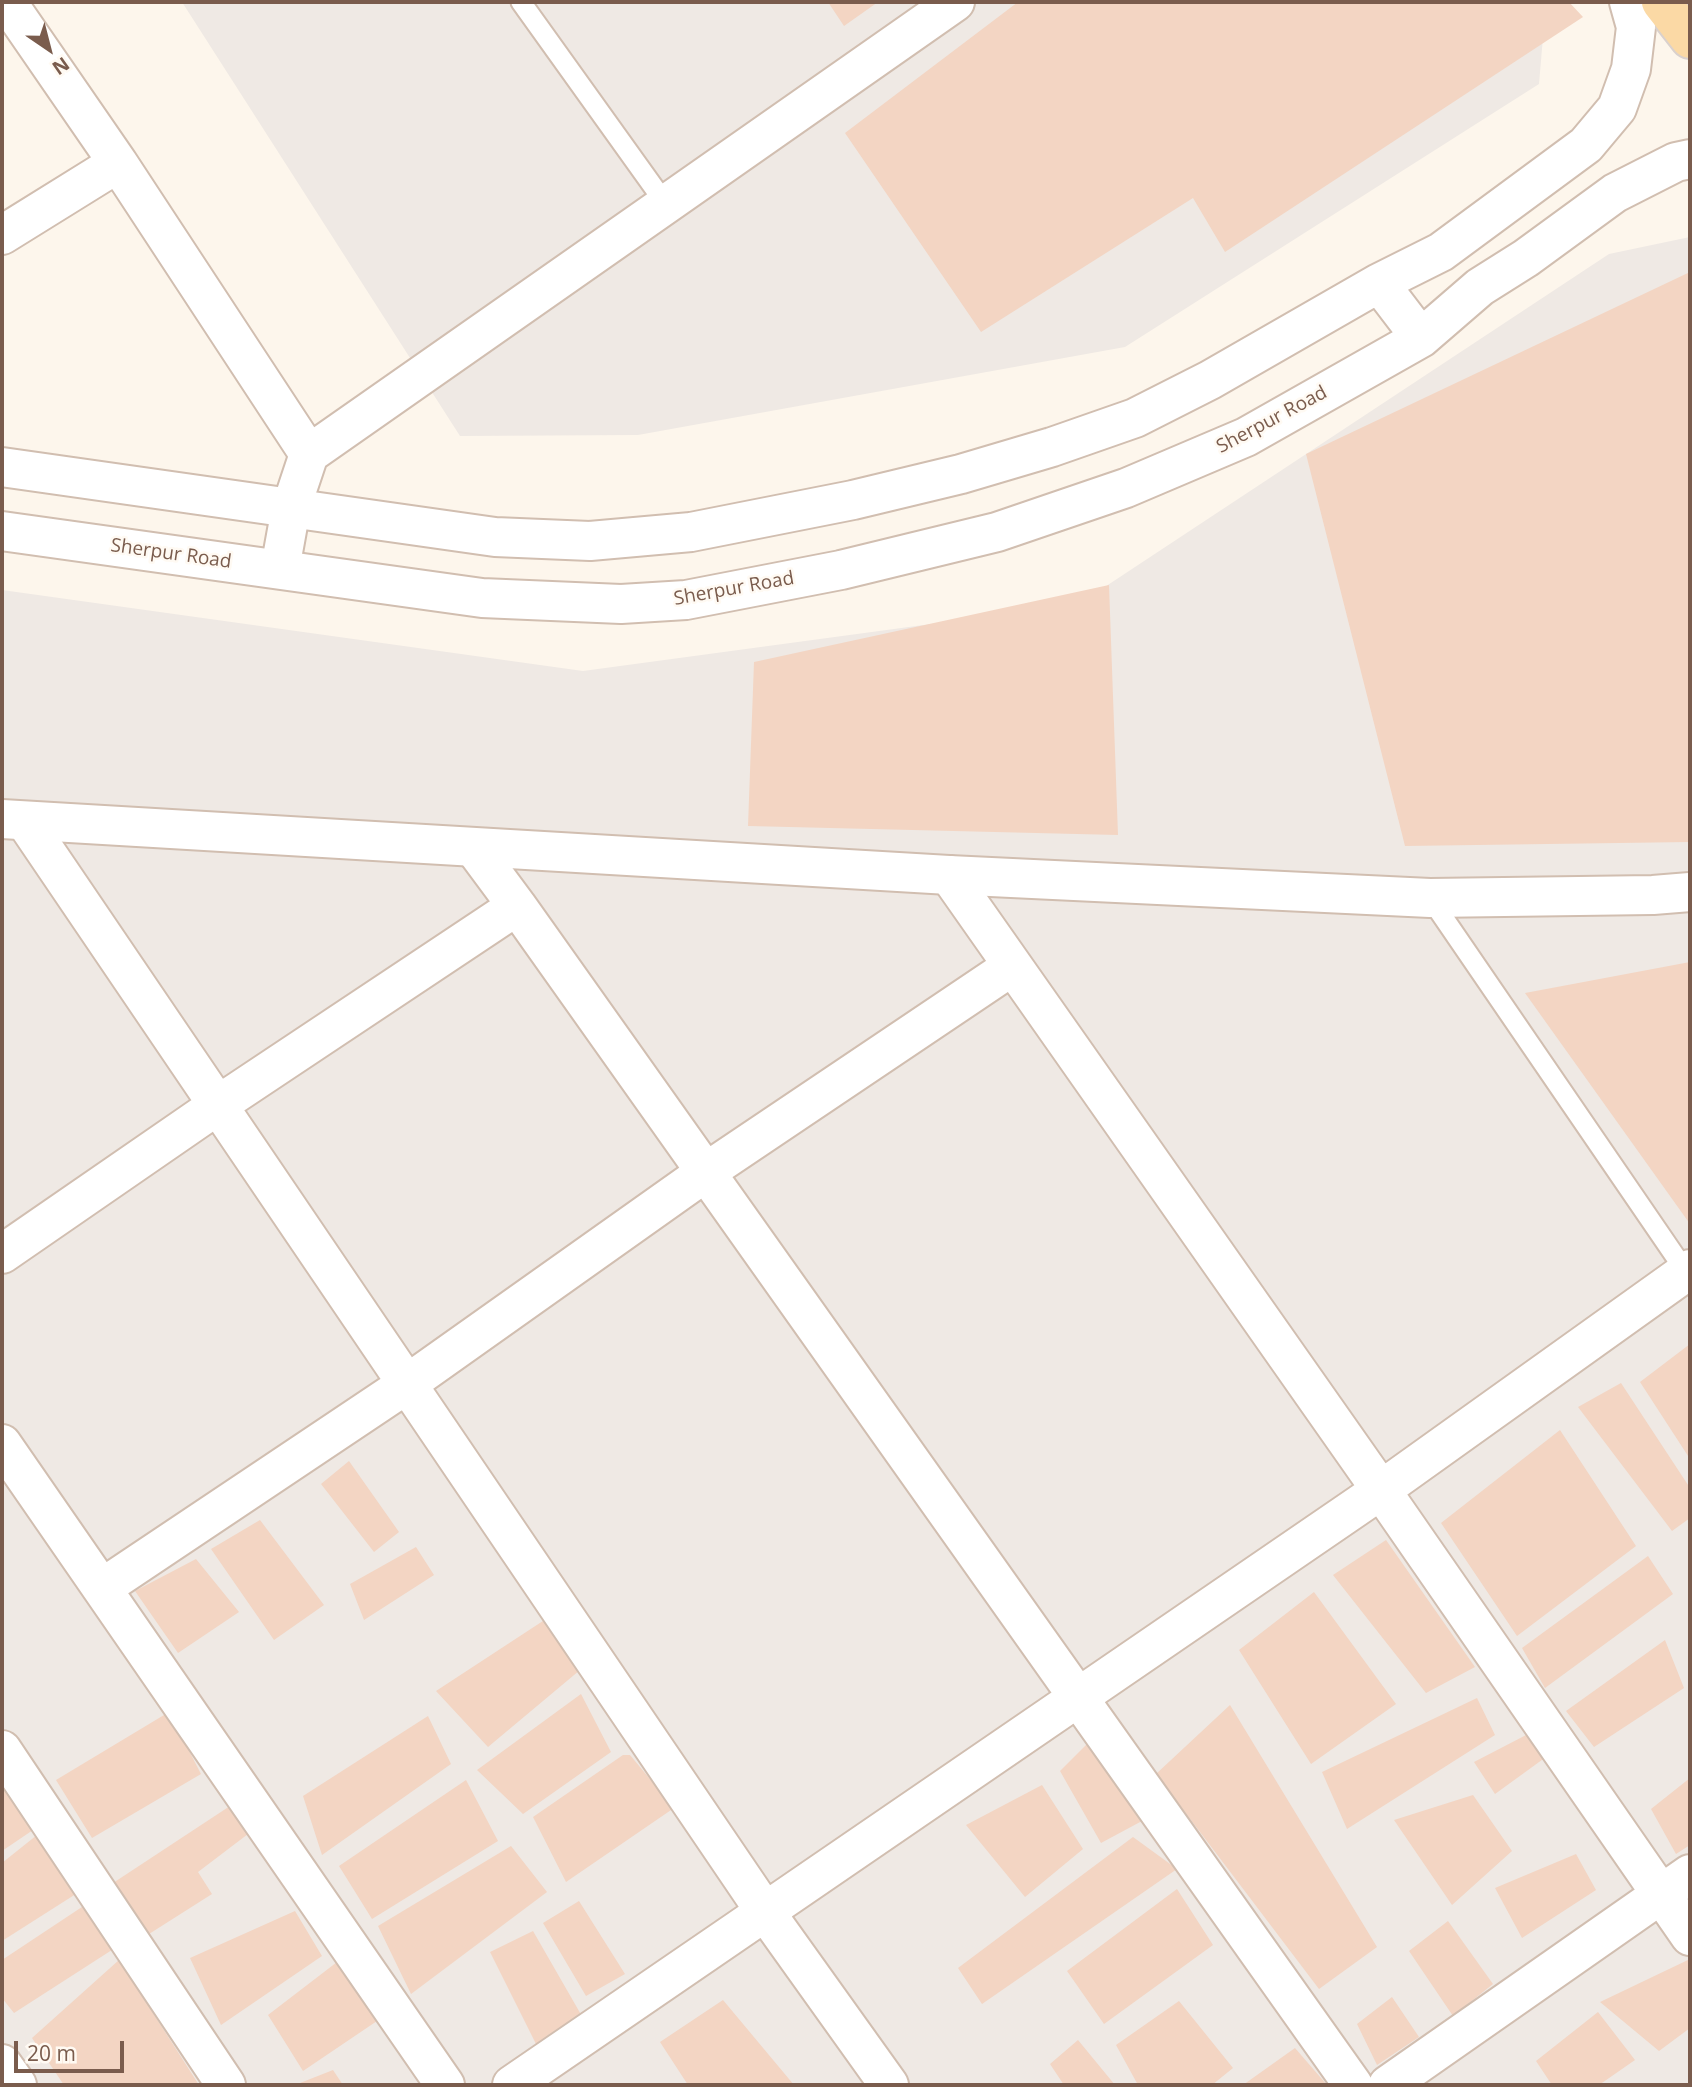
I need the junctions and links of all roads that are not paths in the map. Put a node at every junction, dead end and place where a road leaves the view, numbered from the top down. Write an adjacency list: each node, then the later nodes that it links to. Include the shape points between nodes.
1 (7, 2): 8 (street)
2 (521, 2): 9 (lane)
3 (955, 2): 9 (street)
4 (1629, 2): 11 (street, via 1636,27 1631,69 1617,108 1586,145 1441,252)
5 (1661, 2): 6 (main road)
6 (1690, 39)
7 (1690, 159): 12 (street, Sherpur Road, via 1615,193 1480,287)
8 (118, 163): 10 (street); 13 (street)
9 (665, 203): 13 (street)
10 (2, 235)
11 (1379, 283): 12 (street); 15 (street, via 1135,418 961,474 853,500 691,532 590,541 495,537)
12 (1421, 338): 17 (street, Sherpur Road, via 1246,437 1126,488 997,532 841,570 686,600 621,604 482,598)
13 (309, 454): 15 (street)
14 (2, 467): 15 (street)
15 (291, 508): 17 (street)
16 (2, 531): 17 (street, Sherpur Road)
17 (280, 569)
18 (13, 820): 19 (street); 25 (street)
19 (474, 848): 20 (street); 23 (street)
20 (949, 875): 22 (street); 24 (street)
21 (1690, 892): 22 (street)
22 (1430, 898): 28 (lane)
23 (517, 906): 25 (street); 26 (street)
24 (1011, 967): 26 (street); 31 (street)
25 (218, 1105): 27 (street); 29 (street)
26 (706, 1172): 29 (street); 33 (street)
27 (2, 1254)
28 (1689, 1273): 31 (street)
29 (407, 1384): 32 (street); 36 (street)
30 (2, 1444): 32 (street)
31 (1381, 1490): 33 (street); 35 (street)
32 (102, 1588): 41 (street)
33 (1079, 1697): 36 (street); 44 (street)
34 (2, 1750): 40 (street)
35 (1676, 1884): 37 (street); 45 (street)
36 (766, 1913): 42 (street); 43 (street)
37 (1690, 1936)
38 (2, 2064): 39 (street)
39 (17, 2085)
40 (226, 2085)
41 (446, 2085)
42 (512, 2085)
43 (889, 2085)
44 (1353, 2085)
45 (1388, 2085)

